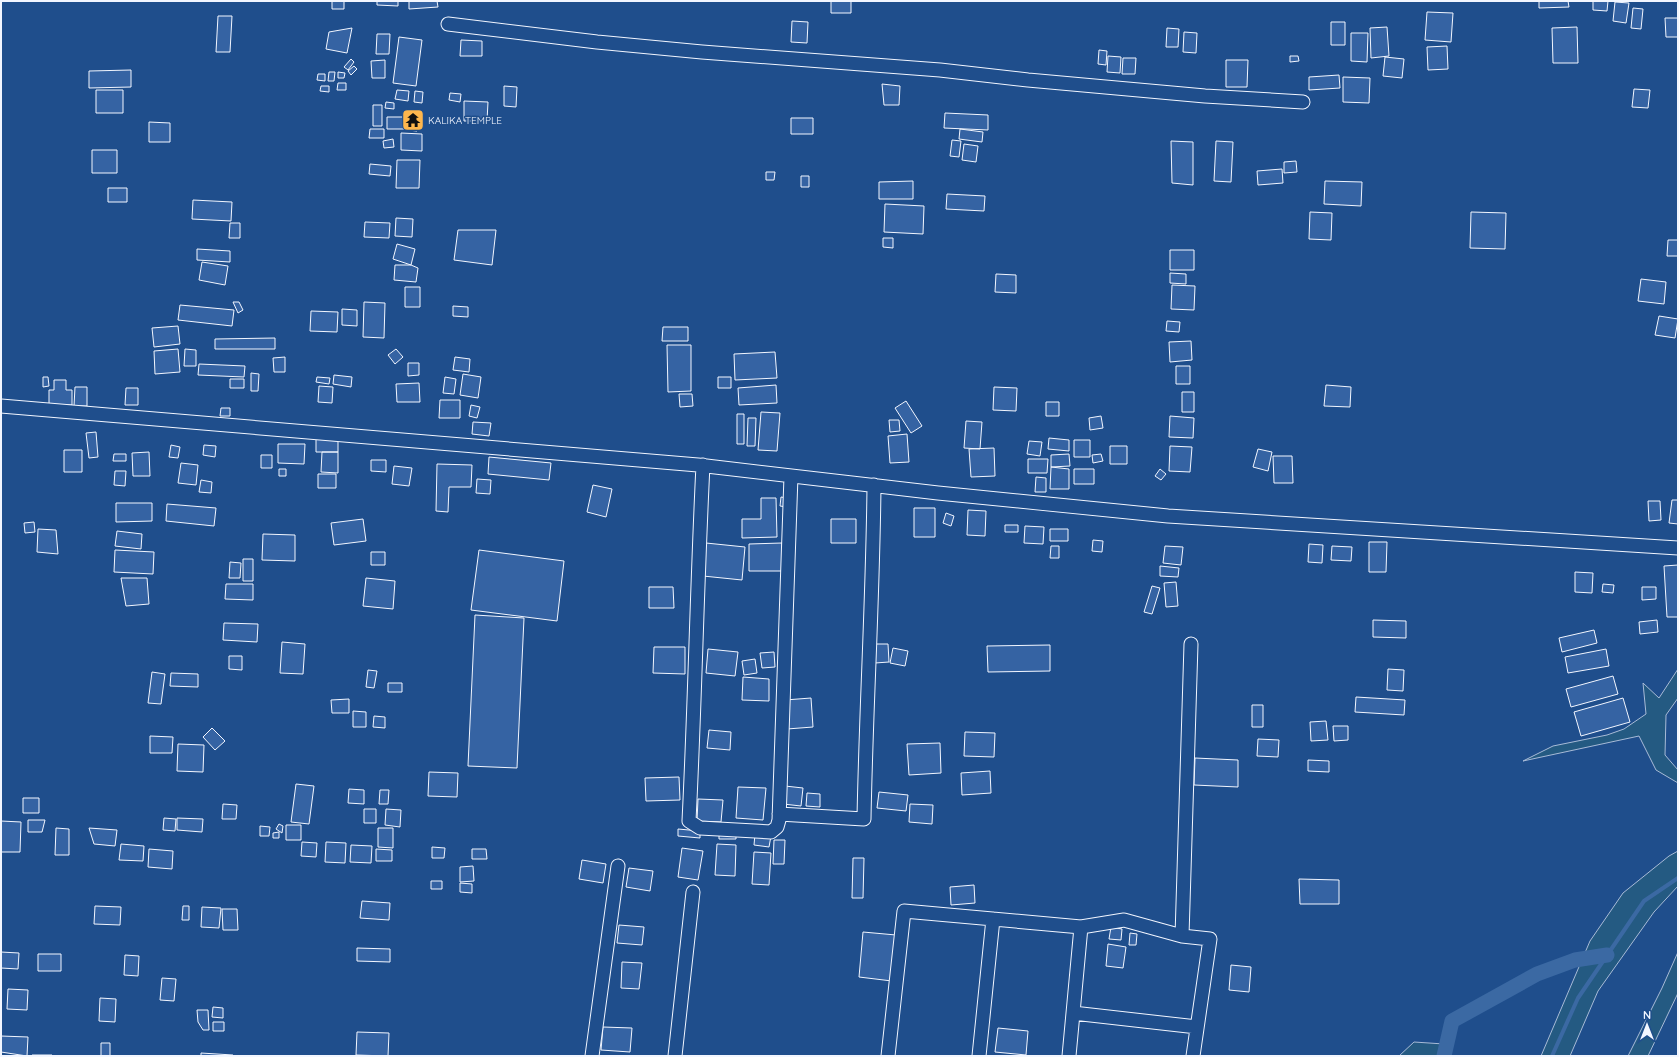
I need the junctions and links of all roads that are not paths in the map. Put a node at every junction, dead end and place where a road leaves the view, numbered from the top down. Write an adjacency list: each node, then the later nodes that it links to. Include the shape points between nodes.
1 (448, 24): 2 (street, via 695,51 940,70 1205,96)
2 (1303, 102)
3 (1, 406): 4 (street)
4 (703, 465): 5 (street); 9 (street, via 689,820 700,828 771,832 777,827)
5 (791, 476): 6 (street); 9 (street)
6 (874, 485): 7 (street, via 1168,516); 9 (street, via 864,819)
7 (1678, 548)
8 (1191, 644): 14 (street)
9 (779, 814)
10 (618, 866): 17 (street)
11 (693, 892): 18 (street)
12 (992, 919): 13 (street); 19 (street, via 904,911); 20 (street)
13 (1081, 927): 14 (street, via 1124,920); 15 (street)
14 (1182, 936): 16 (street, via 1210,939)
15 (1073, 1013): 16 (street); 21 (street)
16 (1197, 1027): 22 (street)
17 (592, 1056)
18 (675, 1056)
19 (888, 1056)
20 (979, 1056)
21 (1069, 1056)
22 (1193, 1056)

